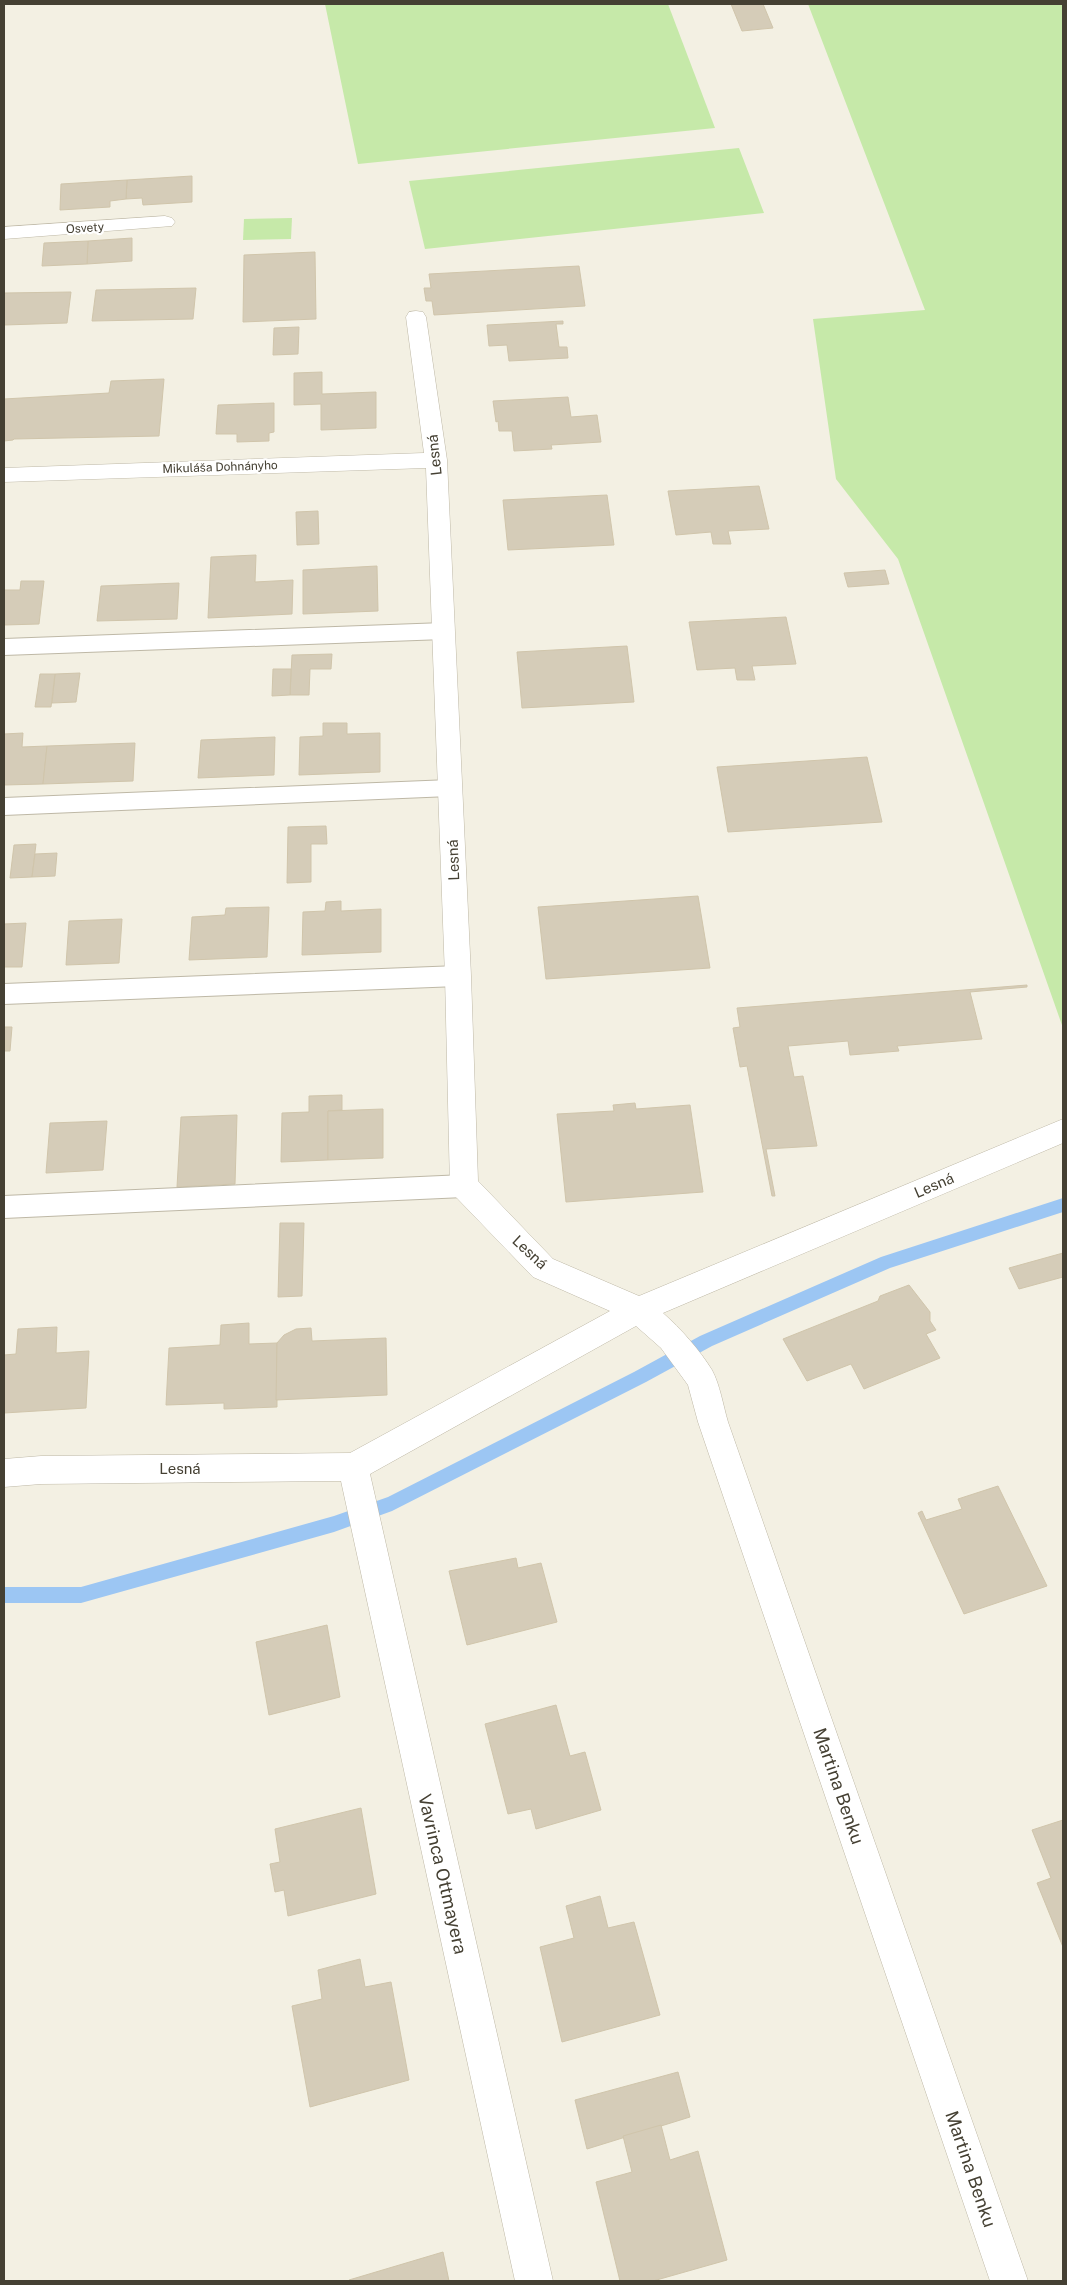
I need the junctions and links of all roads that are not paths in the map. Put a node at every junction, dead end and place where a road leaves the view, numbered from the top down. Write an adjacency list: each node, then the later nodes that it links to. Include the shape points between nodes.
1 (165, 222): 2 (street, Osvety)
2 (4, 233)
3 (416, 316): 4 (street, Lesná)
4 (436, 460): 5 (street, Mikuláša Dohnányho); 6 (street, Lesná)
5 (4, 475)
6 (444, 631): 7 (lane); 8 (street, Lesná)
7 (4, 647)
8 (450, 788): 9 (lane); 10 (street, Lesná)
9 (4, 807)
10 (458, 976): 11 (lane); 13 (street, Lesná)
11 (4, 994)
12 (1063, 1131): 15 (street, Lesná)
13 (464, 1186): 14 (lane); 15 (street, Lesná, via 543,1268)
14 (4, 1207)
15 (639, 1310): 17 (street, Lesná); 19 (street, Martina Benku, via 671,1339 701,1380)
16 (4, 1473): 17 (street, Lesná, via 41,1470)
17 (355, 1479): 18 (street, Vavrinca Ottmayera)
18 (534, 2281)
19 (1009, 2281)

